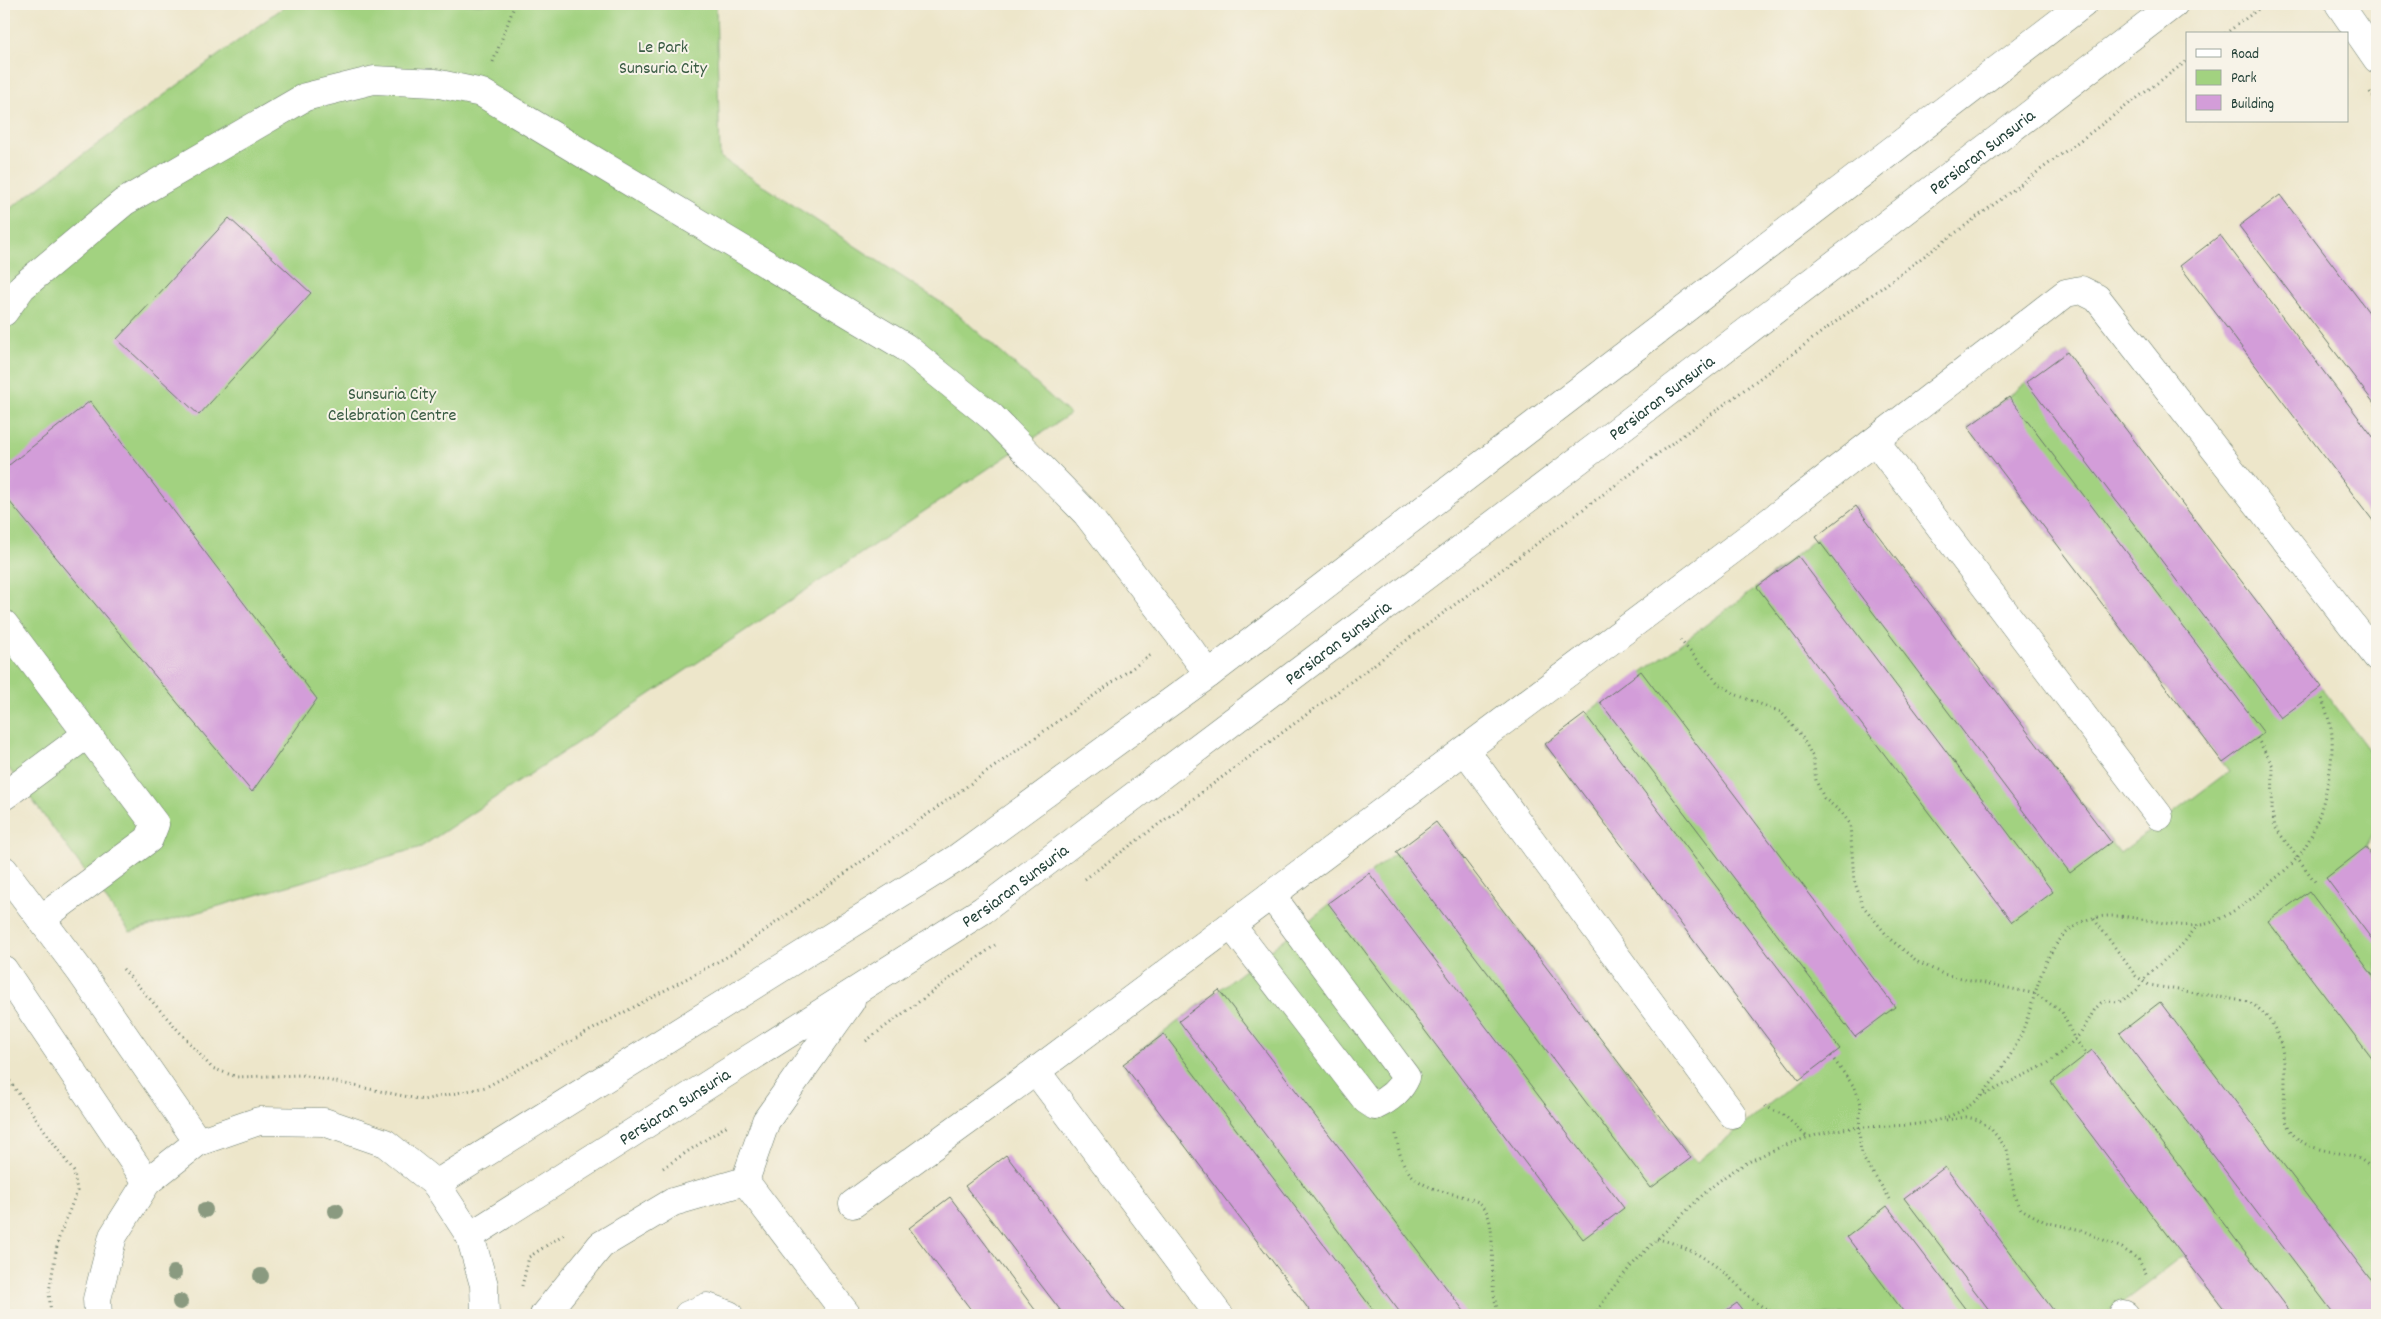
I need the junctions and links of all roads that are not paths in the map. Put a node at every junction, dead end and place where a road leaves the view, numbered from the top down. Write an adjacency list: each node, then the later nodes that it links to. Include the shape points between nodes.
1 (2083, 4): 9 (street)
2 (2174, 4): 19 (street, Persiaran Sunsuria, via 1604,441 999,898)
3 (2339, 4): 4 (street)
4 (2377, 59)
5 (4, 312): 9 (street, via 22,287 124,202 305,97 374,80 435,83 482,93 905,347 992,417 1086,513)
6 (1876, 442): 8 (street, via 2066,293 2081,290 2097,298); 11 (street); 13 (street)
7 (4, 624): 10 (street)
8 (2377, 657)
9 (1209, 674): 25 (street, via 957,858)
10 (86, 735): 12 (street); 16 (street, via 155,824 149,839)
11 (1465, 750): 15 (street); 21 (street)
12 (4, 796)
13 (2159, 816)
14 (4, 870): 16 (street)
15 (1271, 895): 17 (street); 17 (street, via 1406,1078 1402,1088 1383,1102 1375,1106 1366,1100)
16 (41, 919): 22 (street)
17 (1230, 925): 20 (street)
18 (4, 970): 24 (street)
19 (860, 990): 23 (street, via 766,1121); 27 (street, Persiaran Sunsuria)
20 (1036, 1071): 26 (street); 34 (street)
21 (1732, 1114)
22 (198, 1142): 24 (street); 25 (street, via 259,1121 324,1122 385,1143)
23 (745, 1181): 30 (street, via 674,1202 601,1245); 33 (street)
24 (147, 1182): 28 (street, via 113,1236 97,1299)
25 (436, 1184): 27 (street)
26 (853, 1204)
27 (470, 1236): 29 (street, via 484,1285)
28 (98, 1315)
29 (485, 1315)
30 (544, 1315)
31 (688, 1315): 32 (street, via 707,1307)
32 (729, 1315)
33 (847, 1315)
34 (1219, 1315)

